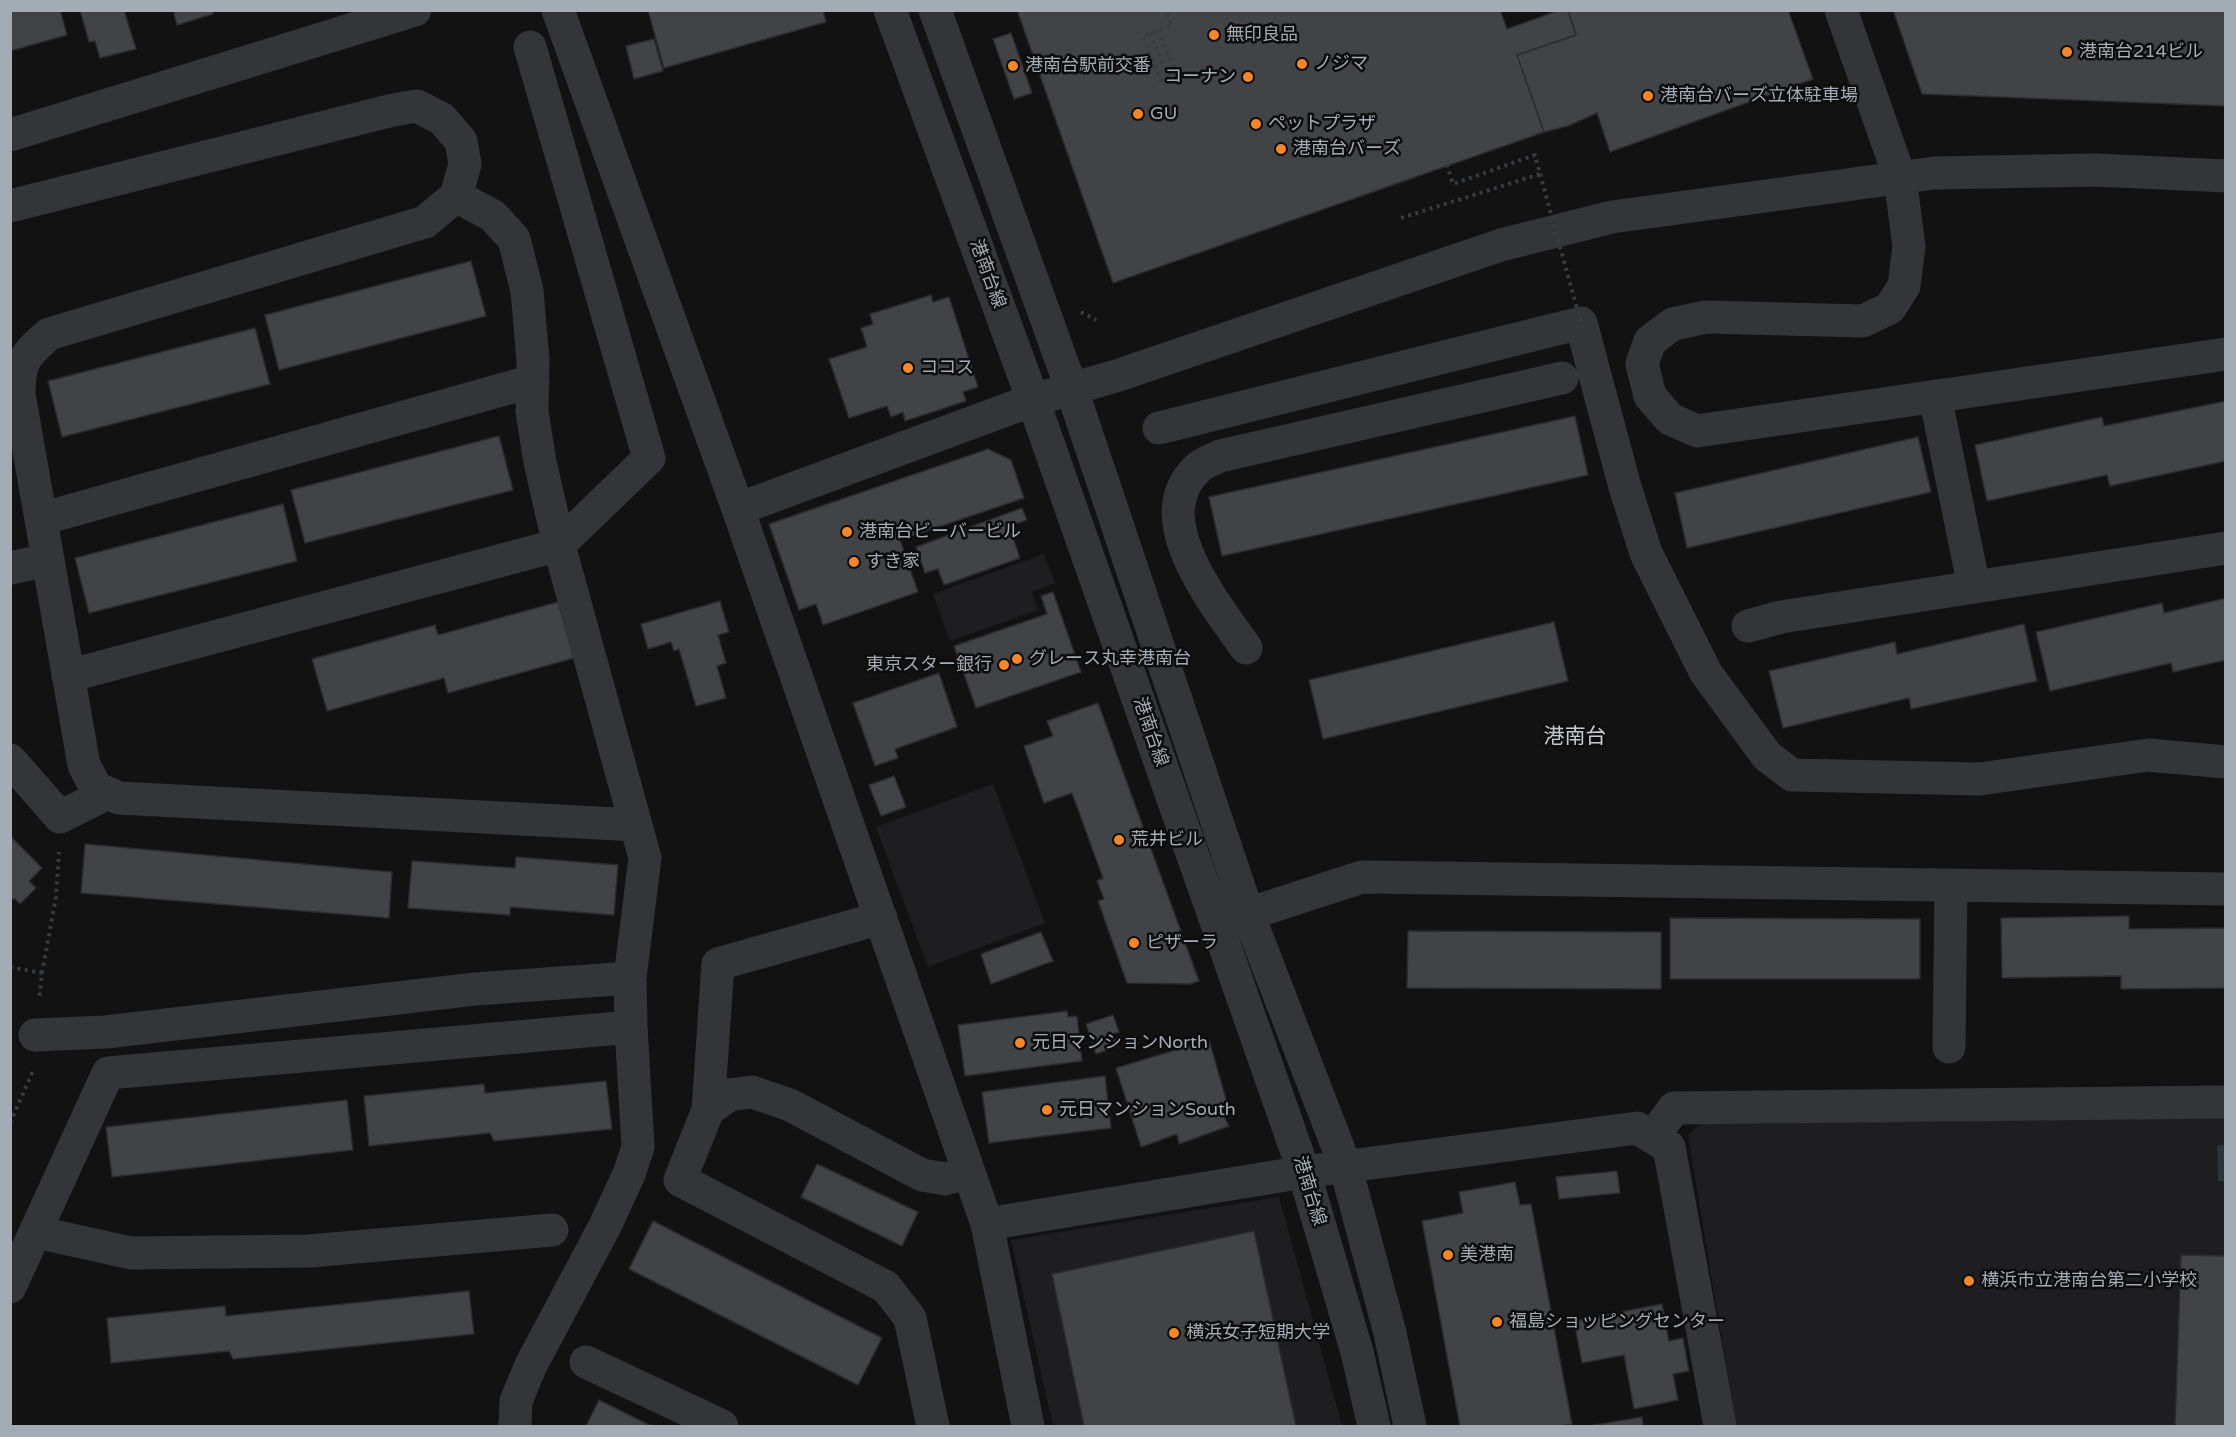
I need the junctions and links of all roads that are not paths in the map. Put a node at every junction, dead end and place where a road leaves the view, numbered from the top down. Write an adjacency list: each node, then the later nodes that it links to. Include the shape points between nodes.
1 (415, 10): 7 (street)
2 (558, 10): 19 (street)
3 (890, 10): 17 (street, 港南台線)
4 (935, 10): 15 (street, 港南台線)
5 (1841, 10): 9 (street)
6 (530, 47): 21 (street, via 649,458)
7 (10, 135)
8 (2226, 176): 9 (street, via 2096,170 1934,173)
9 (1900, 178): 15 (street, via 1612,217 1512,242); 16 (street, via 1910,246 1904,286 1890,308 1863,321 1706,317 1673,324 1650,341 1642,364 1650,396 1670,419 1697,431)
10 (456, 196): 11 (street, via 465,164 461,141 442,119 417,106); 14 (street, via 493,216 514,239 527,291); 20 (street, via 425,222 50,334 30,351 19,371 19,394)
11 (10, 206)
12 (2226, 354): 16 (street)
13 (1562, 378): 27 (street, via 1220,456 1201,465 1187,480 1178,508 1182,543 1200,581)
14 (532, 381): 20 (street); 21 (street, via 532,412 540,462)
15 (1072, 390): 17 (street); 35 (street, 港南台線)
16 (1935, 396): 25 (street)
17 (1033, 400): 19 (street); 46 (street, 港南台線)
18 (1158, 428): 30 (street, via 1581,323 1646,553 1706,673 1767,756 1792,775 1980,779 2148,755)
19 (738, 508): 36 (street)
20 (41, 519): 23 (street)
21 (559, 545): 28 (street); 32 (street)
22 (2226, 548): 25 (street)
23 (48, 560): 24 (street); 28 (street)
24 (10, 568)
25 (1974, 587): 26 (street, via 1780,617)
26 (1748, 626)
27 (1246, 648)
28 (68, 676): 31 (street, via 84,765 96,788)
29 (10, 760): 31 (street, via 60,817)
30 (2226, 762)
31 (108, 793): 32 (street, via 119,798)
32 (636, 825): 37 (street, via 645,858)
33 (1951, 885): 34 (street); 35 (street, via 1362,877); 39 (street)
34 (2226, 889)
35 (1248, 914): 44 (street, 港南台線)
36 (881, 918): 42 (street, via 718,964); 45 (street)
37 (630, 978): 38 (street); 40 (street, via 475,989 106,1032)
38 (631, 1027): 49 (street, via 108,1073); 52 (street, via 638,1147 605,1226 531,1365 516,1401)
39 (1949, 1047)
40 (36, 1048)
41 (2226, 1101): 43 (street, via 1674,1108)
42 (708, 1110): 45 (street, via 729,1095 752,1092 790,1105 922,1175 945,1179); 54 (street, via 680,1180 886,1287 910,1318)
43 (1653, 1137): 44 (street, via 1636,1128); 58 (street, via 1669,1147)
44 (1346, 1168): 46 (street); 57 (street, 港南台線)
45 (969, 1172): 47 (street)
46 (1305, 1172): 47 (street); 56 (street, 港南台線)
47 (987, 1224): 55 (street)
48 (552, 1230): 49 (street, via 309,1251 131,1253)
49 (36, 1232): 50 (street)
50 (10, 1287)
51 (586, 1362): 53 (street)
52 (515, 1426)
53 (722, 1426)
54 (933, 1426)
55 (1028, 1426)
56 (1374, 1426)
57 (1410, 1426)
58 (1720, 1426)

